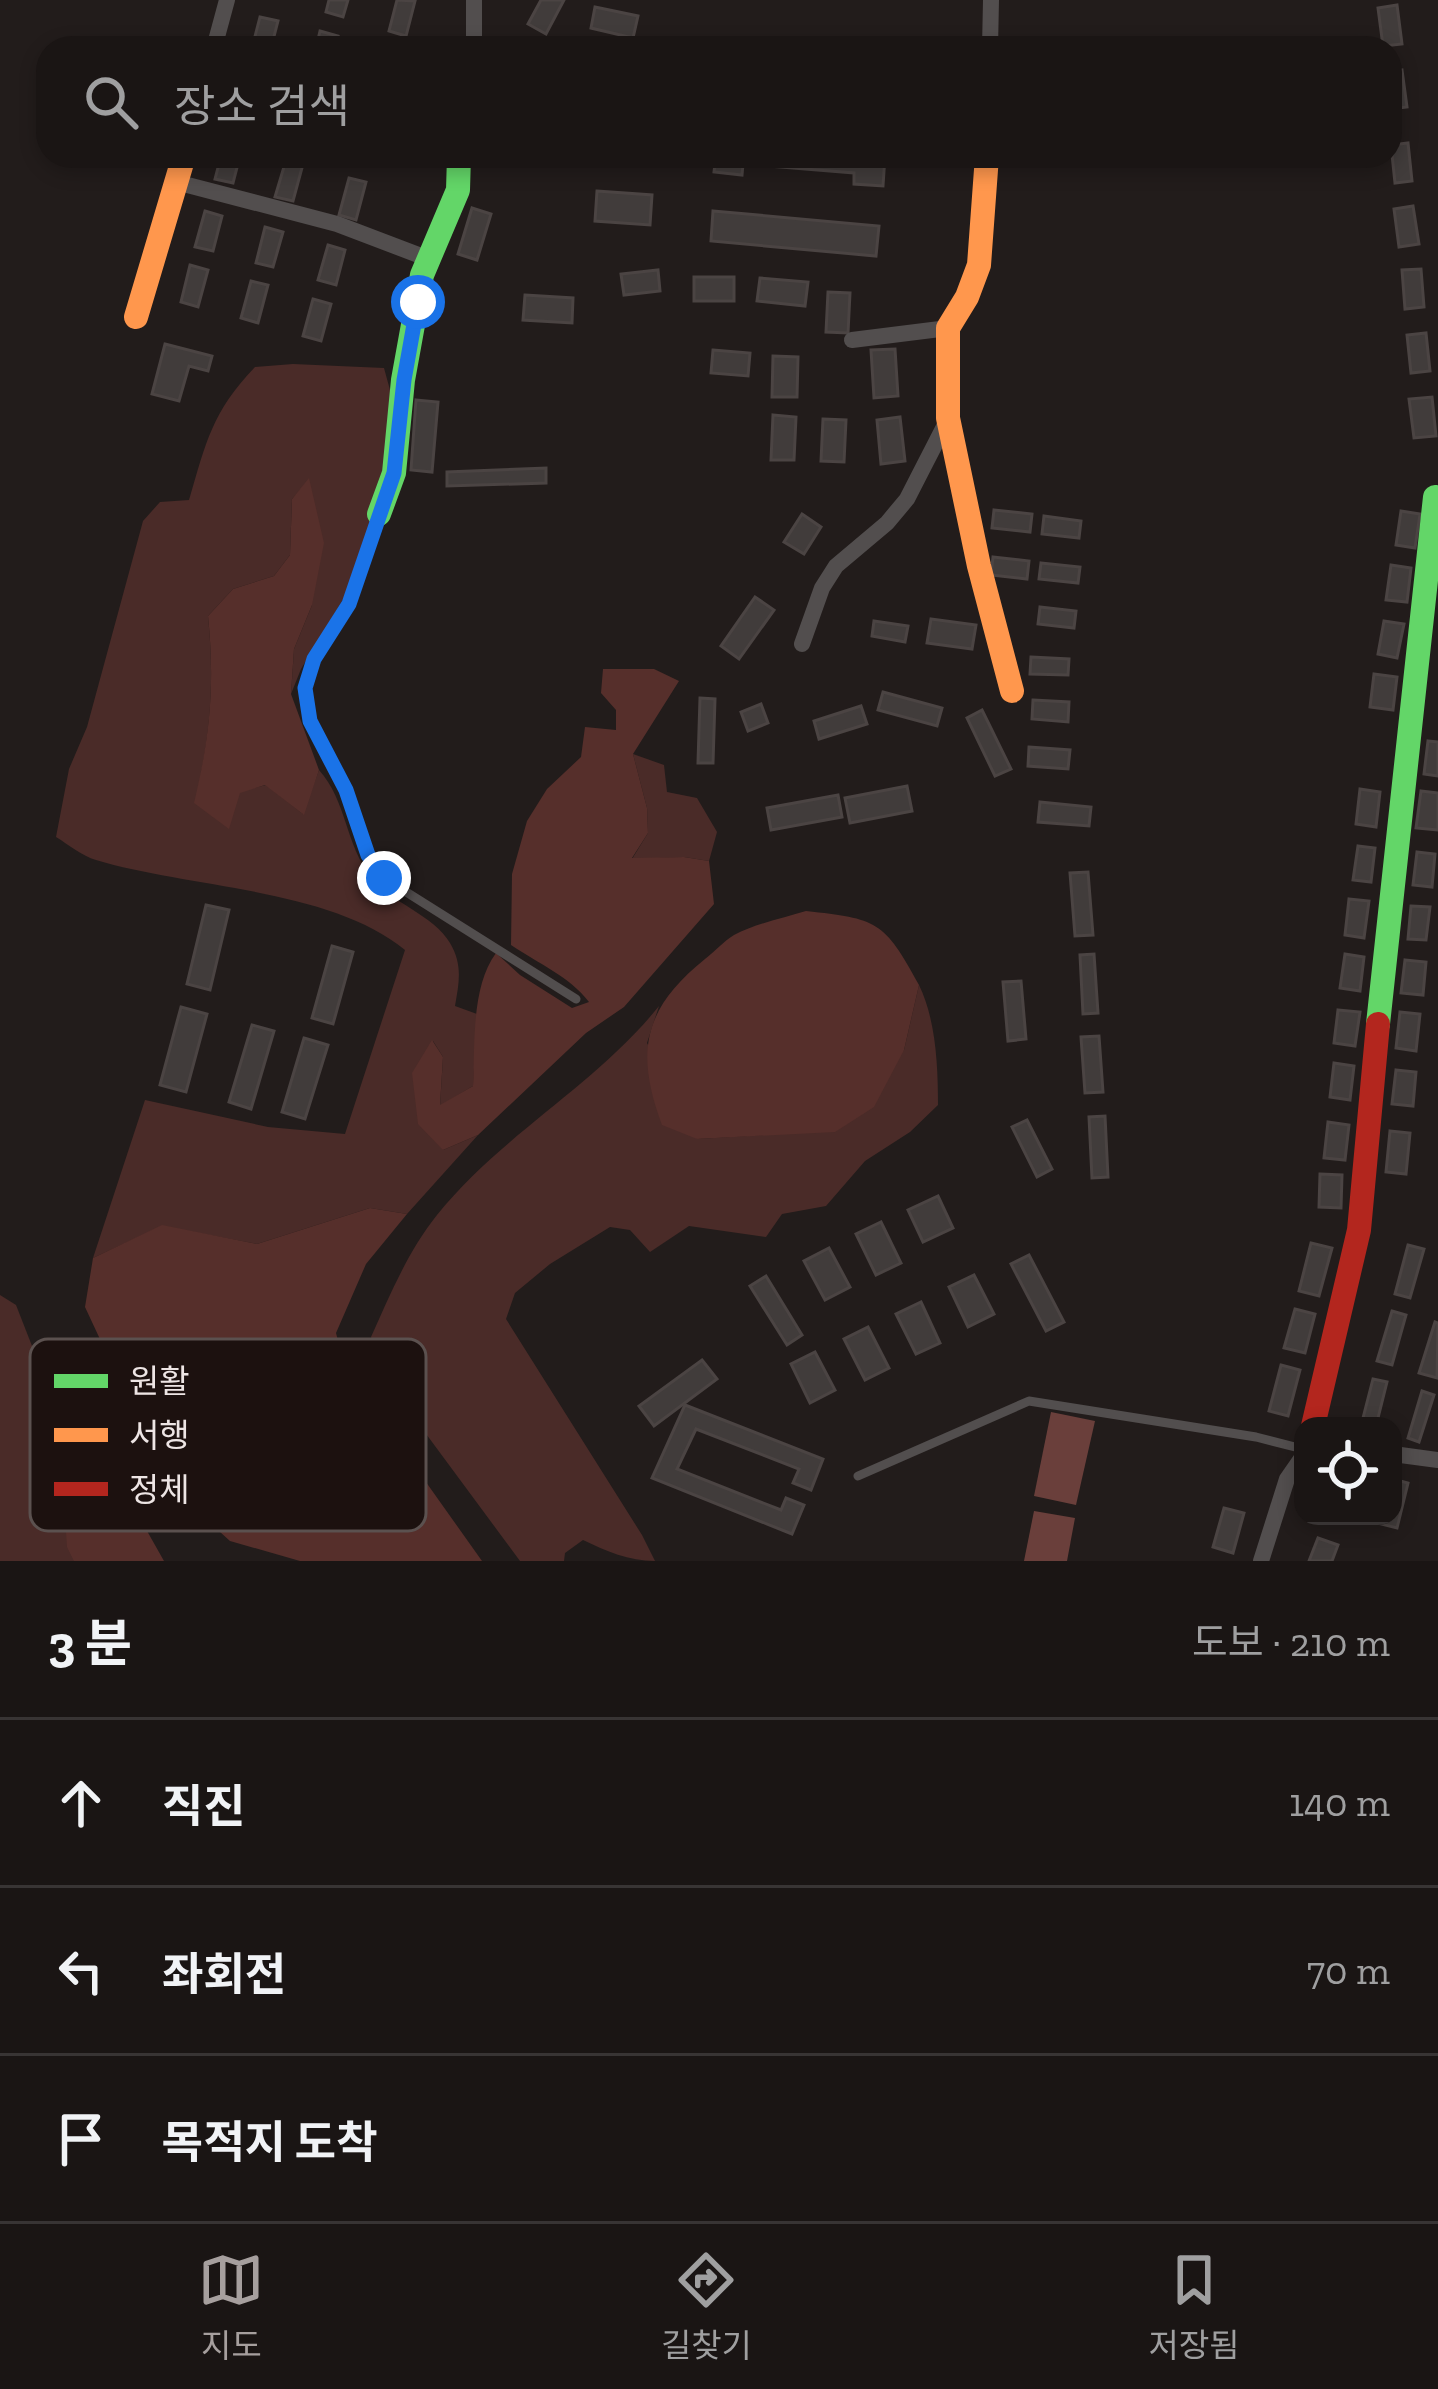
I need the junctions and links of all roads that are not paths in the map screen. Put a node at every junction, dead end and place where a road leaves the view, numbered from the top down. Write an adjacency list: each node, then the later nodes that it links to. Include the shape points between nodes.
1 (227, 0): 4 (street)
2 (474, 0): 5 (street)
3 (991, 0): 6 (street)
4 (217, 36)
5 (475, 36)
6 (990, 36)
7 (180, 168): 10 (street)
8 (458, 168): 11 (street, via 458,190)
9 (985, 168): 13 (street, via 979,266)
10 (176, 182): 11 (street, via 337,224); 12 (street)
11 (429, 259): 17 (street, via 394,473)
12 (136, 317)
13 (948, 328): 14 (street); 15 (street)
14 (852, 340)
15 (948, 418): 18 (street, via 907,499 829,577); 19 (street)
16 (1435, 497): 21 (street, via 1359,1229)
17 (379, 514): 20 (lane, via 349,604 314,659 305,688 310,721 384,878)
18 (802, 644)
19 (1012, 691)
20 (576, 999)
21 (1315, 1417)
22 (1294, 1449): 26 (lane, via 1029,1401)
23 (1402, 1455): 24 (street)
24 (1438, 1460)
25 (1294, 1468): 27 (street)
26 (858, 1476)
27 (1261, 1561)

